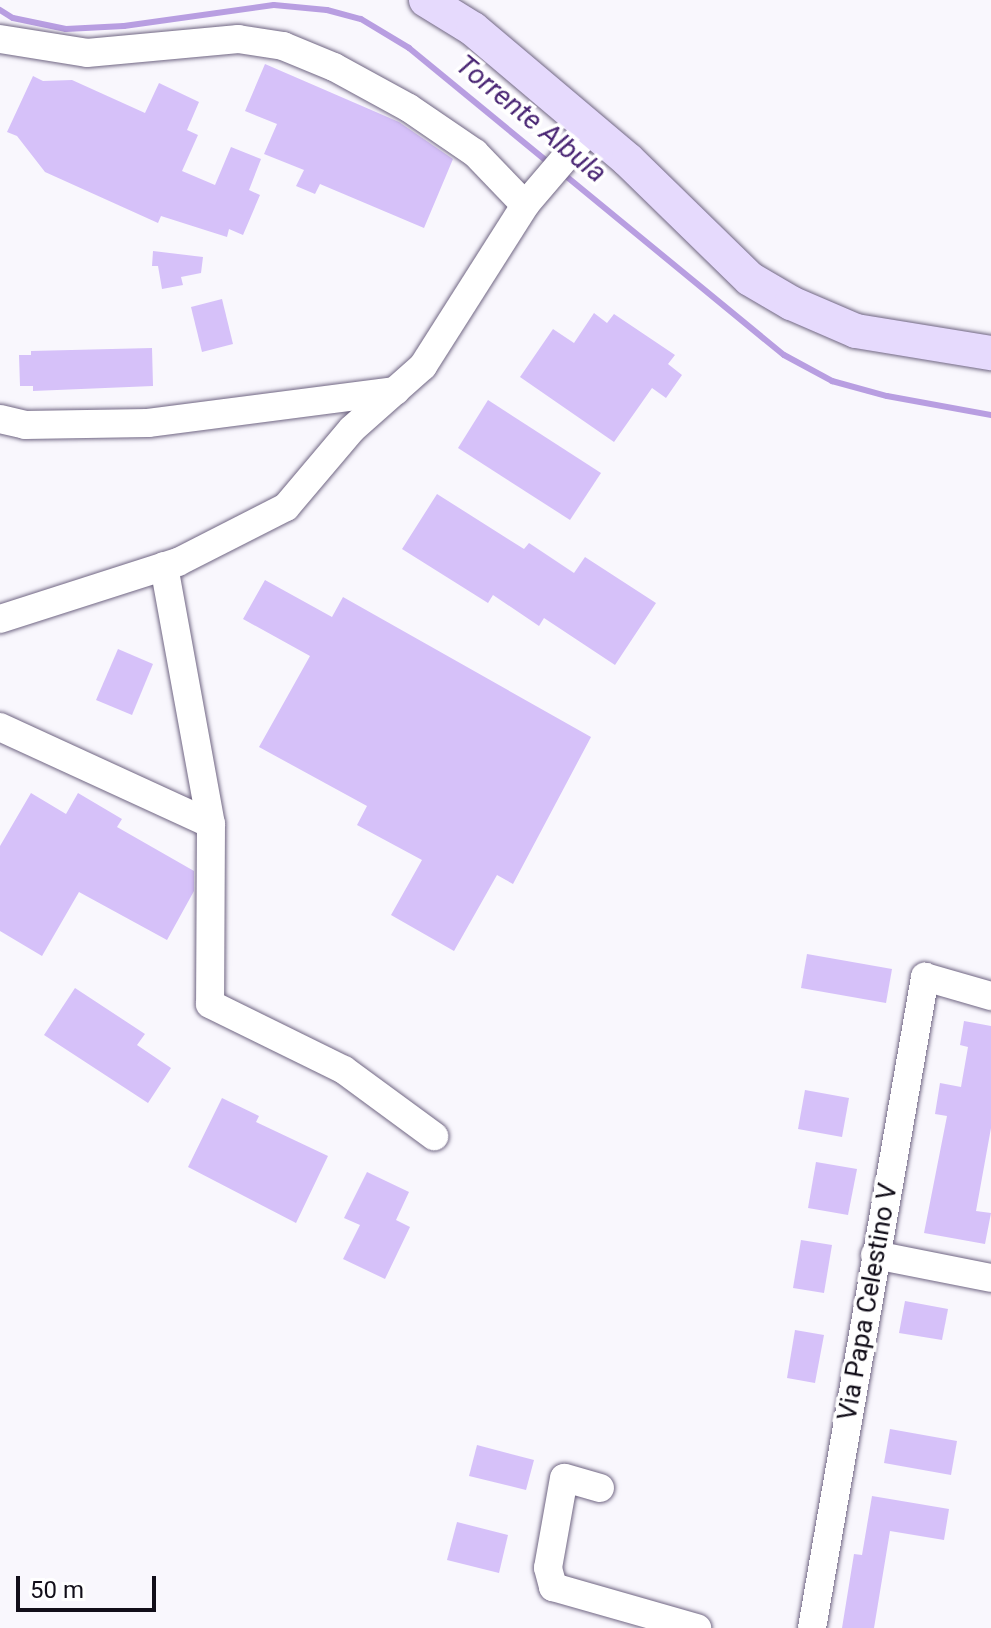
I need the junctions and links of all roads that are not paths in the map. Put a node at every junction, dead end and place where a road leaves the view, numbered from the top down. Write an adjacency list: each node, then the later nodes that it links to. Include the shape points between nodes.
1 (426, 0): 3 (main road, via 473,29)
2 (0, 39): 4 (street, via 87,53 238,39 283,46 409,108)
3 (584, 137): 4 (street); 5 (main road, via 628,160 750,279 791,303 856,331)
4 (531, 198): 6 (street, via 423,366)
5 (991, 353)
6 (396, 391): 7 (street, via 148,423 25,425); 8 (street, via 352,429 286,507)
7 (0, 419)
8 (164, 566): 9 (street); 11 (street)
9 (0, 619)
10 (0, 727): 11 (street)
11 (211, 824): 13 (street, via 210,1004 344,1070)
12 (991, 996): 14 (street, Via Papa Celestino V, via 925,977)
13 (434, 1136)
14 (875, 1255): 15 (street); 18 (street, Via Papa Celestino V)
15 (991, 1278)
16 (600, 1488): 17 (street, via 564,1478 548,1568 553,1587)
17 (697, 1628)
18 (812, 1628)

